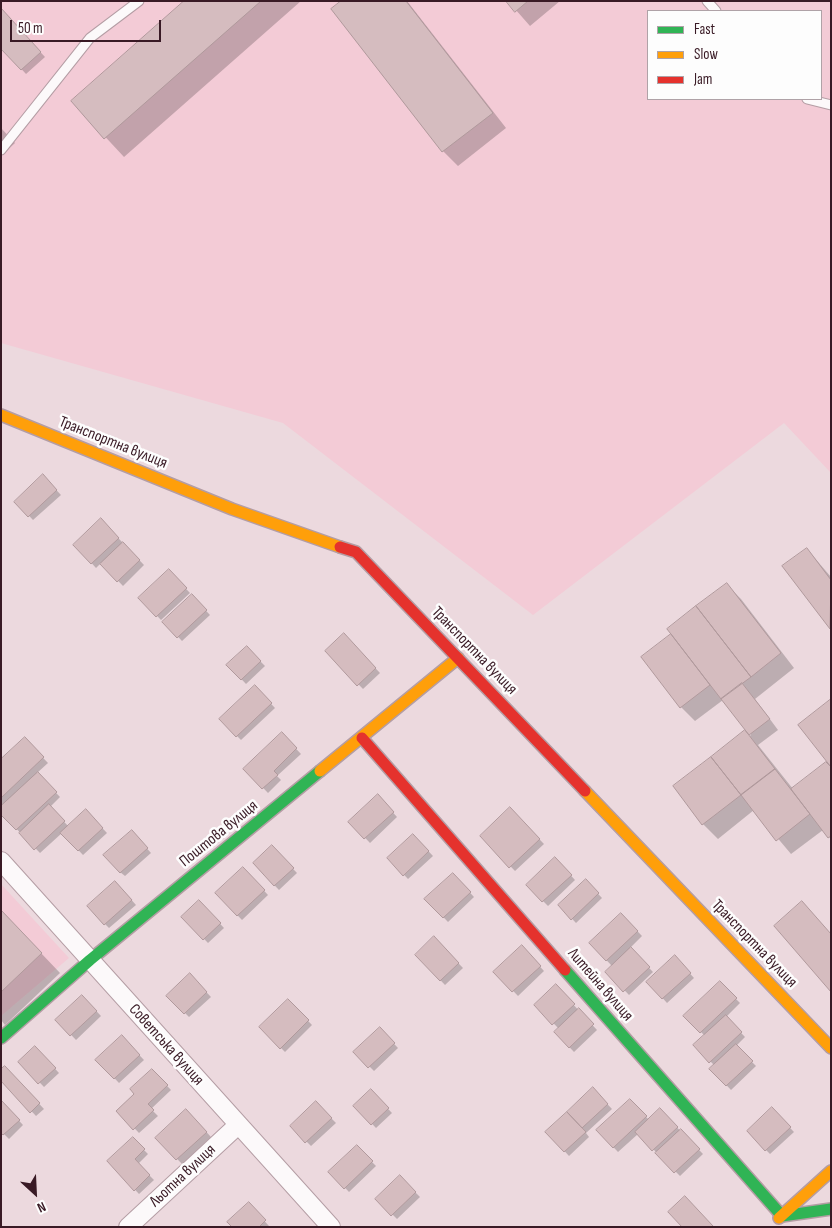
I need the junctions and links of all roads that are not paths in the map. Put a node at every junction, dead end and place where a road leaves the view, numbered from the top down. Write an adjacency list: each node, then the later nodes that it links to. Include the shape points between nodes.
1 (138, 1): 4 (lane, via 90,38)
2 (812, 100): 3 (lane)
3 (831, 104)
4 (1, 150)
5 (1, 415): 6 (street, Транспортна вулиця, via 232,510 356,552)
6 (458, 658): 7 (street, Поштова вулиця); 11 (street, Транспортна вулиця)
7 (362, 738): 9 (street, Поштова вулиця); 15 (street, Литейна вулиця)
8 (1, 861): 9 (street, Советська вулиця)
9 (90, 960): 10 (street, Поштова вулиця); 12 (street, Советська вулиця)
10 (1, 1038)
11 (831, 1048)
12 (238, 1125): 16 (street, Льотна вулиця); 17 (street, Советська вулиця)
13 (831, 1170): 15 (street)
14 (831, 1209): 15 (street)
15 (782, 1216): 18 (street)
16 (128, 1227)
17 (331, 1227)
18 (769, 1227)

